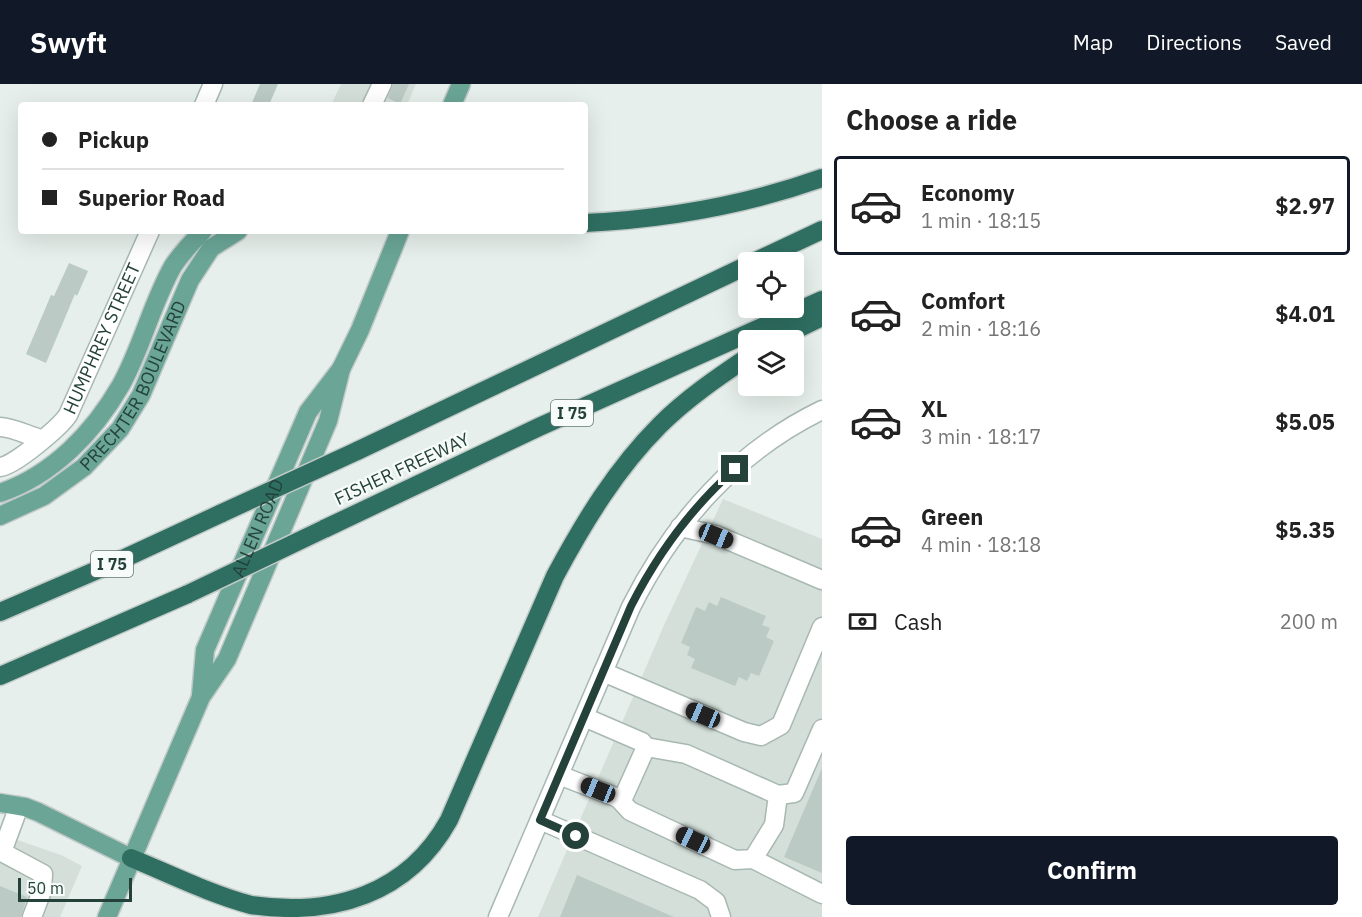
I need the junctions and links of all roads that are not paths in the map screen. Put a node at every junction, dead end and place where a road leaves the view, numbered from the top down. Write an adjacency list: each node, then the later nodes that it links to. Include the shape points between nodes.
1 (213, 84): 4 (street)
2 (382, 84): 5 (street)
3 (461, 84): 6 (main road)
4 (205, 102)
5 (373, 102)
6 (453, 102)
7 (822, 178): 8 (highway, via 686,213)
8 (588, 223)
9 (822, 230): 14 (highway)
10 (149, 234): 22 (street, HUMPHREY STREET, via 68,415)
11 (201, 234): 24 (main road, PRECHTER BOULEVARD, via 174,266 121,384 86,436 51,466)
12 (233, 234): 25 (main road, PRECHTER BOULEVARD, via 211,248 190,280 141,395 120,429 84,467 44,496)
13 (399, 234): 42 (main road, ALLEN ROAD, via 341,369 308,412 205,650 201,697)
14 (775, 252)
15 (738, 270): 28 (highway, FISHER FREEWAY / I 75, bridge, via 357,451)
16 (822, 300): 31 (highway, FISHER FREEWAY / I 75, bridge, via 539,427 188,594)
17 (822, 317): 18 (highway)
18 (795, 330)
19 (738, 364): 42 (highway, via 661,424 602,496 555,576 449,820 411,871 361,901 304,913 250,905)
20 (822, 410): 26 (street, via 744,460)
21 (0, 427): 22 (street)
22 (41, 439): 23 (street, HUMPHREY STREET, via 17,460)
23 (0, 467)
24 (0, 493)
25 (0, 516)
26 (680, 528): 27 (street, via 716,536); 30 (street, via 643,584)
27 (822, 580)
28 (0, 612)
29 (822, 627): 30 (street, via 781,725 761,736)
30 (603, 672): 32 (street)
31 (0, 676)
32 (584, 717): 34 (street); 35 (street)
33 (822, 729): 36 (street, via 794,793)
34 (646, 747): 36 (street, via 686,754); 37 (street, via 624,796)
35 (559, 775): 37 (street); 40 (street)
36 (778, 795): 43 (street, via 774,825)
37 (618, 798): 43 (street, via 630,811 735,860)
38 (0, 803): 39 (main road)
39 (19, 806): 41 (street); 42 (main road)
40 (540, 820): 47 (street); 48 (street, via 700,890 717,902)
41 (1, 852): 45 (street, via 43,874 42,891)
42 (131, 858): 46 (main road, ALLEN ROAD)
43 (753, 859): 44 (street)
44 (822, 894)
45 (32, 917)
46 (107, 917)
47 (498, 917)
48 (721, 917)

